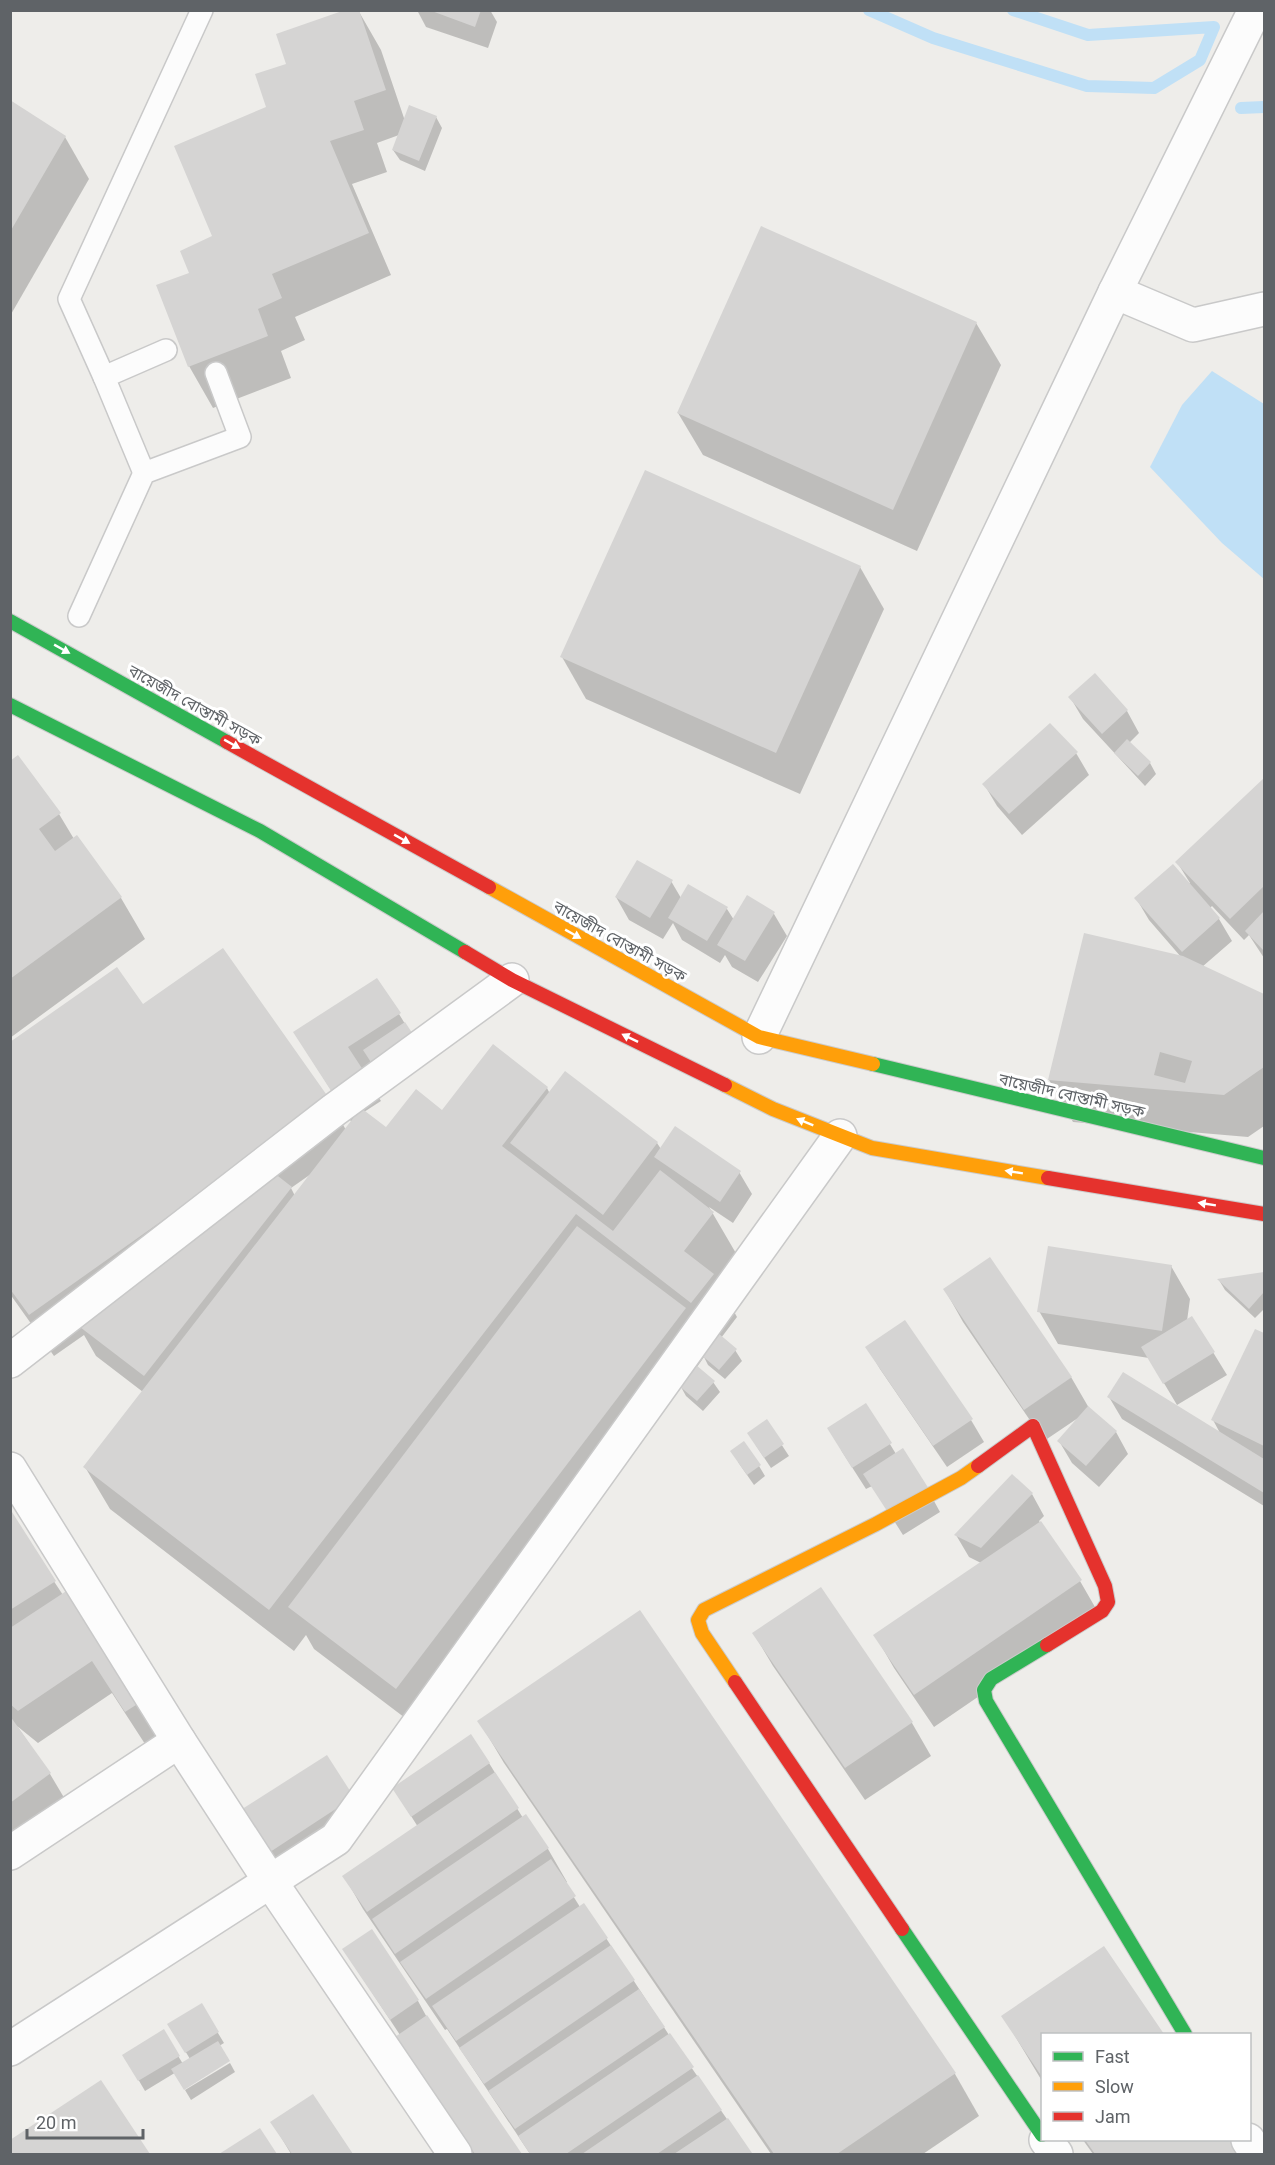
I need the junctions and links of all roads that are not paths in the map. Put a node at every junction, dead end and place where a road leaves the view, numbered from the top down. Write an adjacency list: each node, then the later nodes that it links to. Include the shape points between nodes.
1 (202, 10): 7 (lane, via 69,299)
2 (1255, 10): 3 (street)
3 (1115, 292): 4 (street, via 1193,325); 13 (street)
4 (1264, 309)
5 (166, 350): 7 (lane)
6 (216, 373): 8 (lane, via 240,437)
7 (104, 377): 8 (lane)
8 (144, 473): 9 (lane)
9 (79, 616)
10 (10, 621): 13 (main road, বায়েজীদ বোস্তামী সড়ক, one-way to 13)
11 (10, 705): 12 (main road, via 260,831)
12 (512, 980): 14 (main road, one-way to 12, via 773,1109); 17 (street, via 334,1110)
13 (759, 1037): 15 (main road, বায়েজীদ বোস্তামী সড়ক)
14 (840, 1137): 16 (main road, one-way to 14, via 872,1148); 21 (street, via 336,1839)
15 (1264, 1158)
16 (1264, 1214)
17 (10, 1361)
18 (10, 1469): 19 (street)
19 (178, 1741): 20 (street); 21 (street)
20 (10, 1853)
21 (270, 1881): 23 (street); 27 (street)
22 (1184, 2033): 24 (main road, via 984,1690 991,1679 1102,1611 1108,1602 1105,1586 1033,1426 961,1478 704,1610 698,1620 702,1633)
23 (10, 2049)
24 (1041, 2134)
25 (1047, 2141): 28 (street)
26 (1249, 2141): 29 (street)
27 (455, 2154)
28 (1056, 2154)
29 (1257, 2154)

